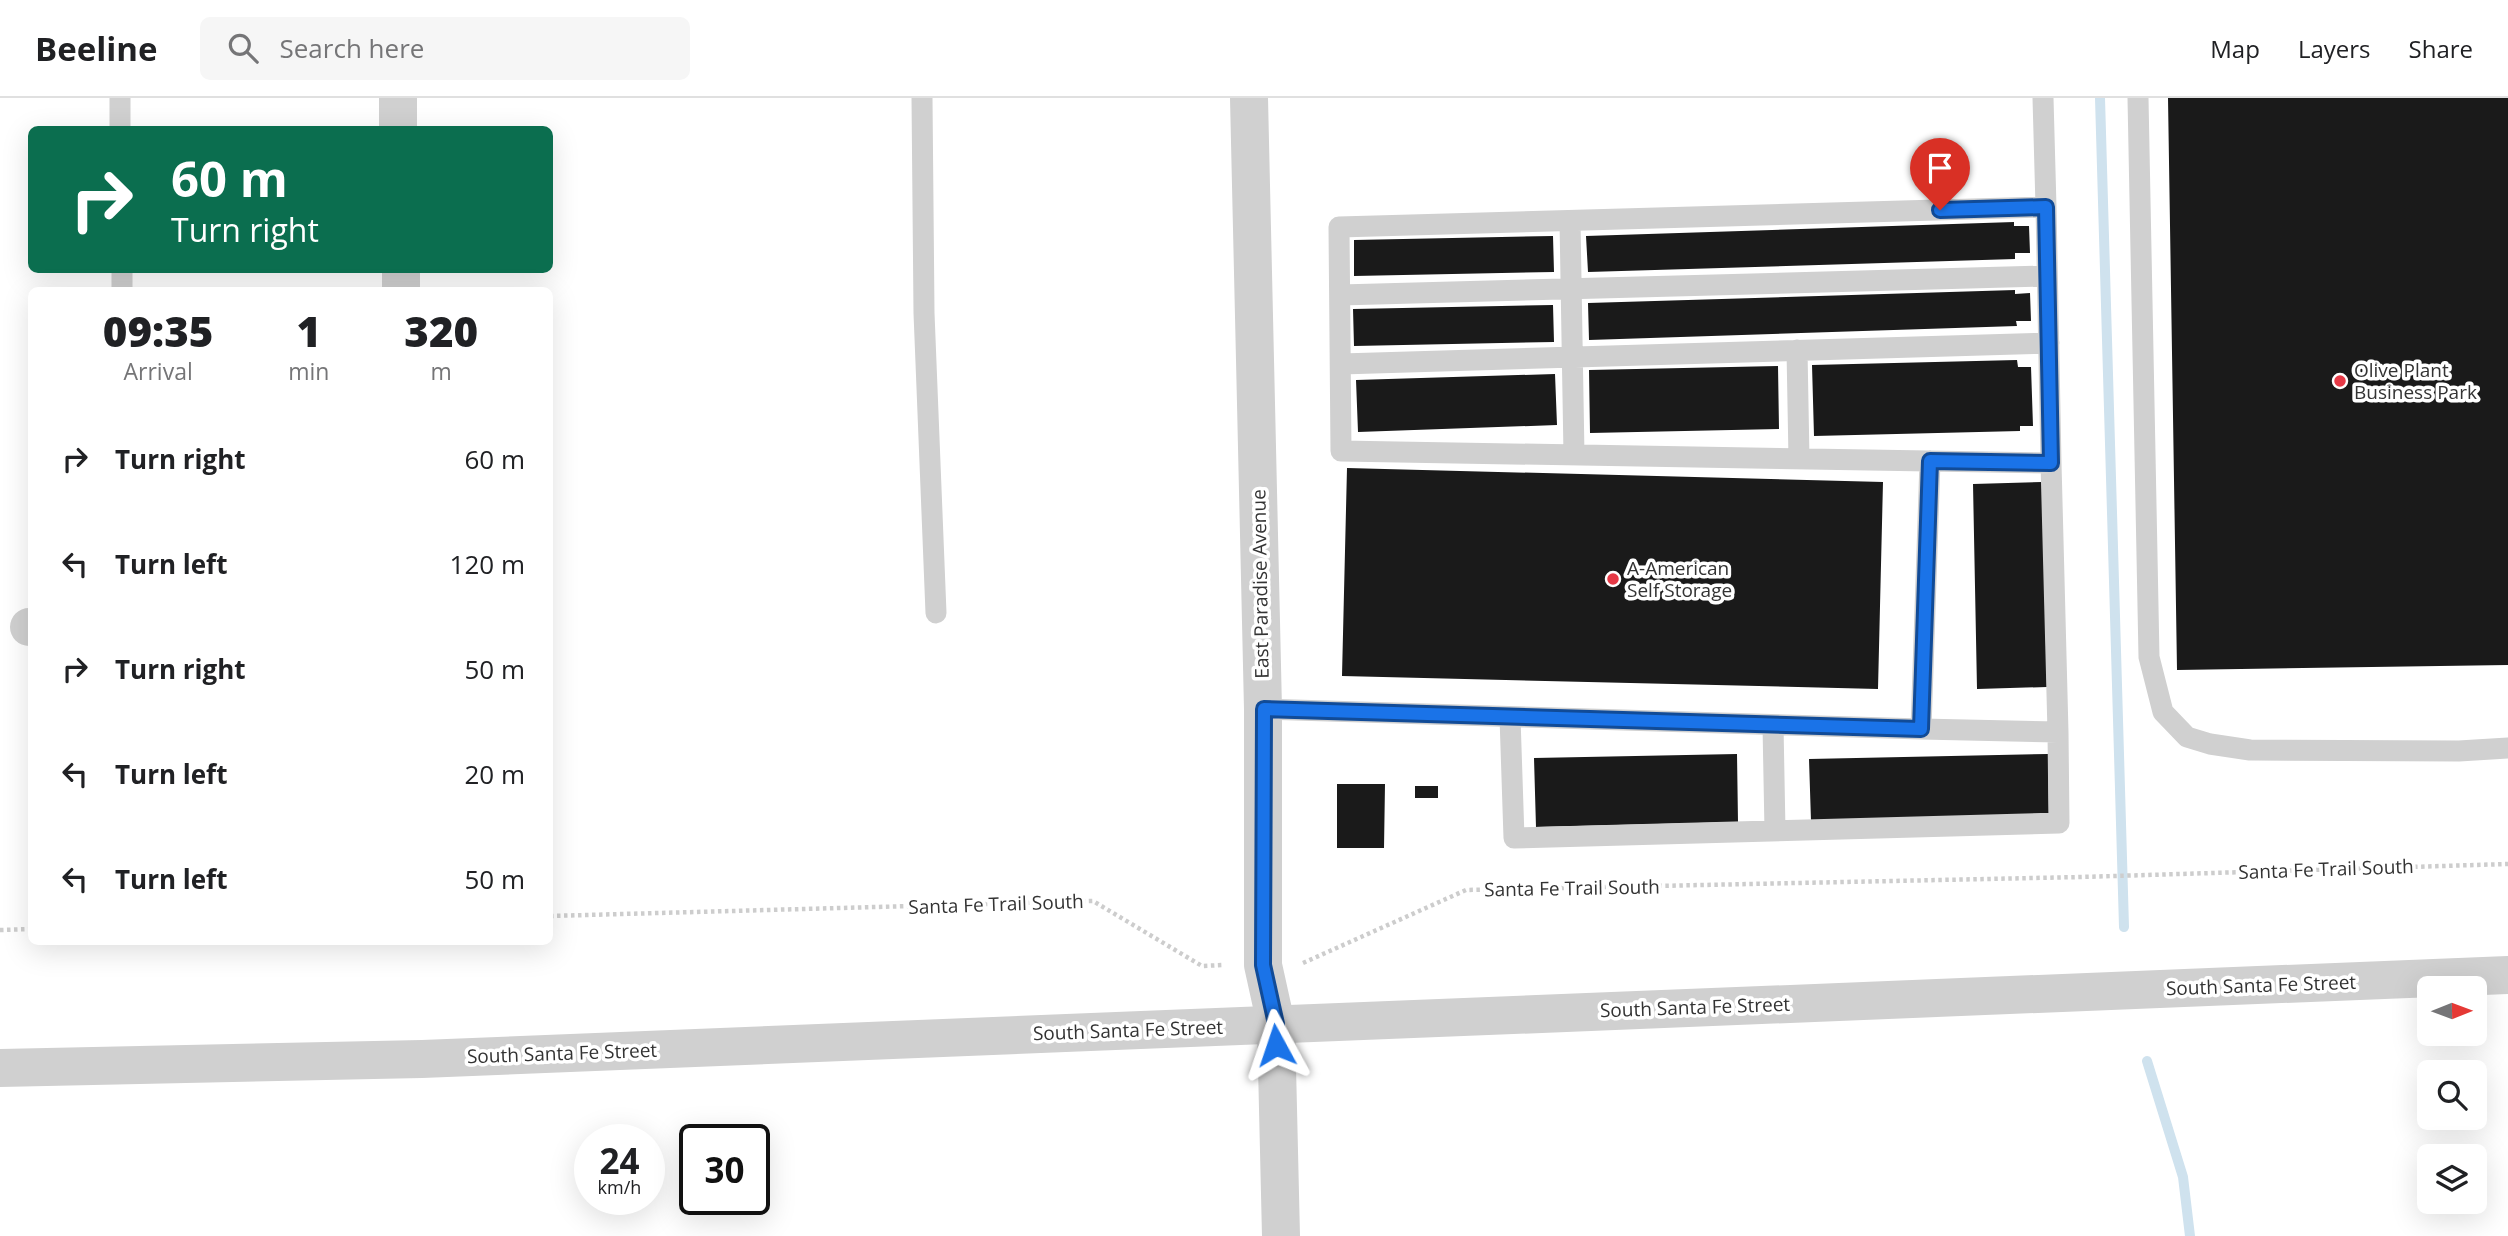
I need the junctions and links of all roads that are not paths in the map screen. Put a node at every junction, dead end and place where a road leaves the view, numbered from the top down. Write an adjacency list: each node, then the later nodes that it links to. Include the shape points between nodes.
1 (120, 98): 7 (lane)
2 (398, 98): 8 (street)
3 (922, 98): 22 (lane, via 924,313)
4 (1249, 98): 23 (street, East Paradise Avenue)
5 (2043, 98): 9 (lane)
6 (2138, 98): 28 (lane, via 2149,657 2163,712 2187,737 2250,750)
7 (120, 126)
8 (398, 126)
9 (2046, 207): 10 (lane); 11 (lane)
10 (1570, 221): 12 (lane); 13 (lane, via 1339,227)
11 (2048, 276): 12 (lane); 14 (lane)
12 (1571, 289): 13 (lane); 16 (lane)
13 (1340, 295): 17 (lane)
14 (2049, 342): 15 (lane); 21 (lane)
15 (1797, 350): 16 (lane); 19 (lane)
16 (1572, 357): 17 (lane); 18 (lane)
17 (1341, 364): 18 (lane, via 1341,451)
18 (1574, 455): 19 (lane)
19 (1799, 459): 20 (lane)
20 (1930, 461): 21 (lane); 26 (lane)
21 (2051, 463): 27 (lane)
22 (936, 613)
23 (1264, 709): 24 (lane); 31 (street, East Paradise Avenue, via 1263,965)
24 (1510, 717): 25 (lane); 29 (lane, via 1514,838)
25 (1773, 725): 26 (lane); 29 (lane)
26 (1921, 729): 27 (lane)
27 (2058, 732): 29 (lane, via 2059,823)
28 (2508, 748)
29 (1775, 831)
30 (2508, 975): 31 (street, South Santa Fe Street)
31 (1276, 1024): 32 (street, South Santa Fe Street, via 422,1059); 33 (street, East Paradise Avenue)
32 (0, 1068)
33 (1282, 1236)

